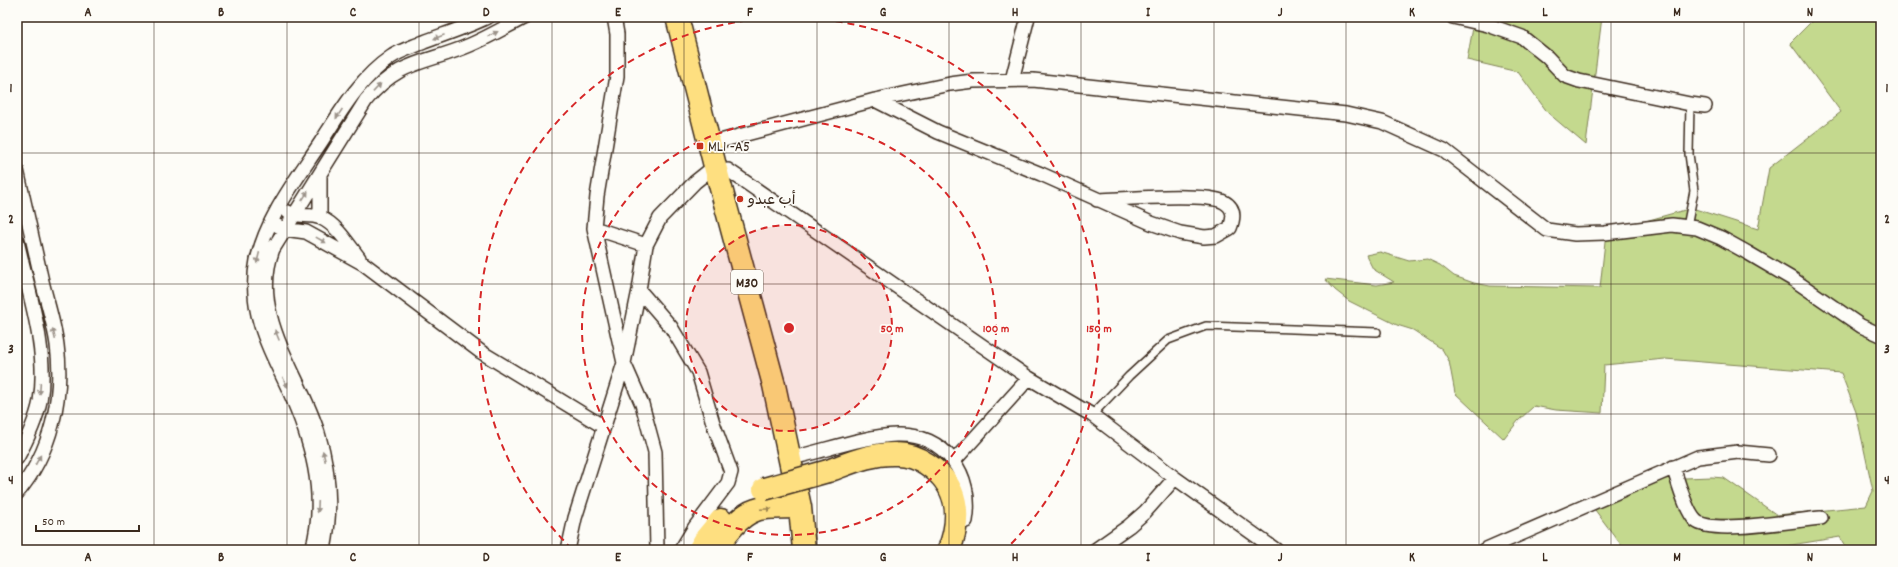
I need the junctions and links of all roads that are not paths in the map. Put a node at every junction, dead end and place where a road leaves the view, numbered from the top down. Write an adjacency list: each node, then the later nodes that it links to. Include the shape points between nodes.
1 (488, 17): 17 (street, one-way to 17, via 393,56 367,76)
2 (525, 17): 15 (street, one-way to 2, via 366,100 390,75 412,64 470,45)
3 (614, 17): 22 (street, via 618,76 597,196)
4 (677, 17): 13 (highway, M30)
5 (688, 17): 12 (highway, M30)
6 (1028, 17): 8 (street)
7 (1453, 17): 10 (street, via 1488,25 1522,37 1565,76)
8 (1012, 80): 9 (street, via 950,84); 21 (street, via 1033,80 1346,114 1382,122 1444,150 1548,230 1583,234 1672,225)
9 (875, 100): 12 (street); 16 (street, via 938,132)
10 (1690, 104): 11 (street); 21 (lane, via 1689,154 1694,191)
11 (1705, 106)
12 (720, 141): 13 (highway, M30)
13 (722, 168): 25 (street, via 695,182 660,218); 31 (street); 35 (highway, M30, via 761,286); 41 (highway, M30, via 774,385)
14 (17, 174): 40 (street, one-way to 14, via 43,452 54,417 59,381 57,345)
15 (320, 175): 18 (street, one-way to 15); 19 (street)
16 (1097, 200): 16 (street, via 1158,226 1204,237 1224,233 1234,219 1229,206 1215,198)
17 (278, 207): 18 (street); 20 (street)
18 (293, 215): 19 (street); 23 (street)
19 (320, 217): 26 (street, via 336,229)
20 (270, 221): 23 (street); 44 (street, one-way to 44, via 256,264 256,306 265,339 300,416 312,455 318,491 317,529)
21 (1687, 227): 29 (street, via 1697,228 1735,246 1794,280 1861,326)
22 (594, 228): 25 (street); 30 (street)
23 (284, 229): 26 (street, one-way to 26, via 306,232); 45 (street, one-way to 23, via 328,531 330,491 324,452 311,411 276,335 267,305 267,266)
24 (17, 240): 36 (street, one-way to 36, via 38,333 42,367 40,401 30,434)
25 (646, 245): 27 (street)
26 (364, 264): 33 (street, via 481,352)
27 (639, 290): 30 (street); 48 (street, via 671,327 698,372 731,472 728,483)
28 (1377, 332): 32 (lane, via 1206,326 1168,340)
29 (1881, 335)
30 (624, 362): 33 (street); 47 (street, via 642,404 655,452)
31 (1029, 378): 32 (street); 37 (street)
32 (1092, 415): 39 (street)
33 (604, 427): 46 (street, via 575,518)
34 (1769, 455): 38 (street, via 1738,452 1711,455 1698,457)
35 (800, 456): 37 (street, via 887,435 905,435 934,445); 52 (highway, M30)
36 (17, 458)
37 (954, 461): 43 (street, via 965,485 968,509)
38 (1673, 467): 42 (street, via 1689,510 1696,521 1707,526 1728,528); 56 (street)
39 (1175, 478): 54 (street, via 1145,512); 55 (street)
40 (17, 493)
41 (800, 507): 50 (highway, one-way to 41, via 720,543 744,516 757,509); 51 (highway, M30)
42 (1821, 518)
43 (966, 521)
44 (312, 550)
45 (324, 550)
46 (568, 550)
47 (657, 550)
48 (681, 550)
49 (699, 550): 53 (highway, bridge, via 715,526 738,504 764,489 868,457 897,454 909,455 922,461 938,471 948,484 954,497 956,521)
50 (717, 550)
51 (804, 550)
52 (814, 550)
53 (949, 550)
54 (1095, 550)
55 (1276, 550)
56 (1484, 550)

